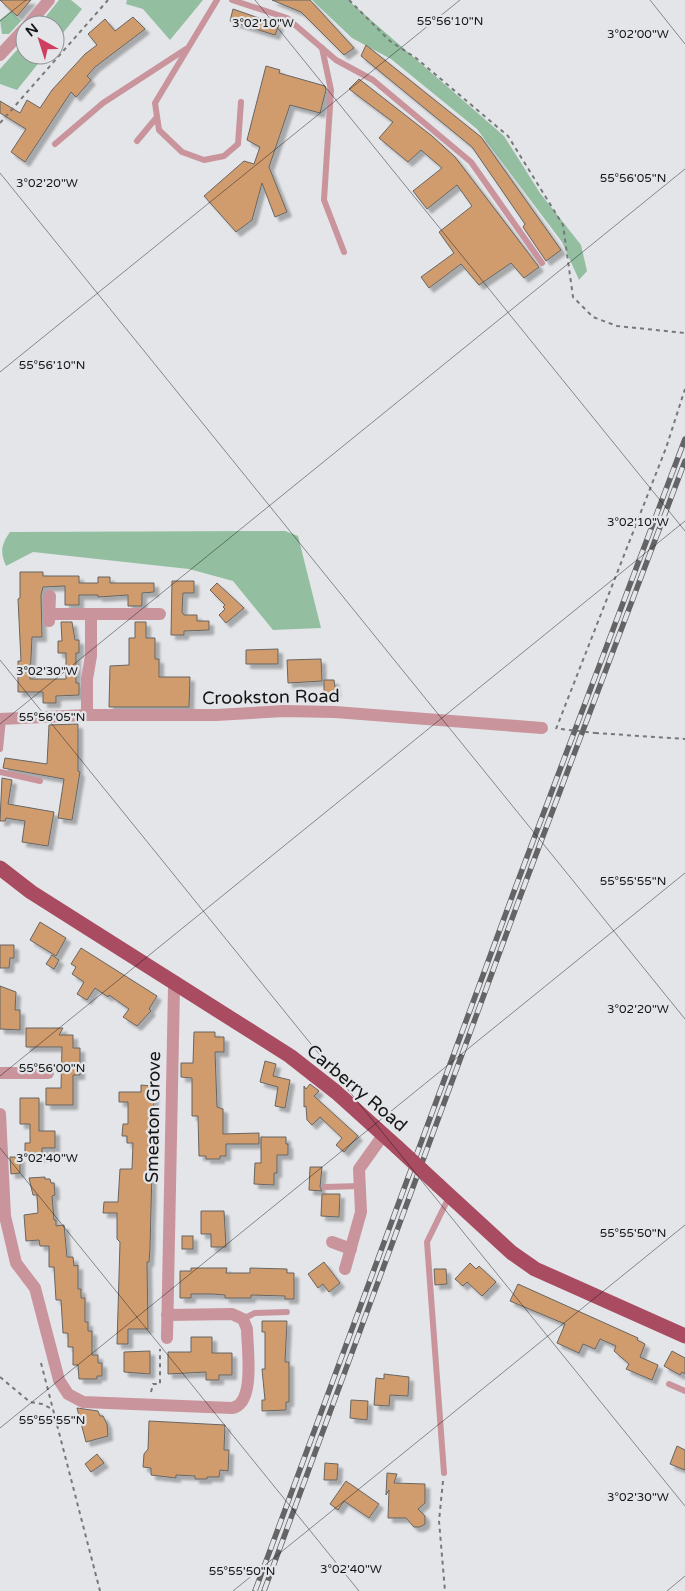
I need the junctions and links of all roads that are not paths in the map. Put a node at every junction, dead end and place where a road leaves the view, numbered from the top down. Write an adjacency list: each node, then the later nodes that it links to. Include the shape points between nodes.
1 (49, 0): 4 (street)
2 (217, 0): 7 (lane)
3 (232, 0): 6 (lane, via 287,18)
4 (36, 15)
5 (15, 39): 8 (street)
6 (321, 47): 13 (lane, via 331,90 324,200); 14 (lane, via 336,60 373,80 471,162)
7 (188, 48): 10 (lane, via 155,103); 12 (lane, via 103,103)
8 (0, 55)
9 (241, 102): 10 (lane, via 238,144 224,156 204,160 182,152 159,130)
10 (157, 117): 11 (lane)
11 (138, 141)
12 (55, 144)
13 (344, 252)
14 (542, 263)
15 (50, 596): 16 (street, via 49,617)
16 (91, 614): 17 (street); 18 (street)
17 (160, 614)
18 (87, 715): 19 (street, Crookston Road); 20 (street, Crookston Road, via 335,712)
19 (2, 719): 21 (lane)
20 (542, 728)
21 (0, 749)
22 (0, 772): 23 (lane)
23 (40, 781)
24 (0, 868): 25 (main road, Carberry Road, via 32,892)
25 (176, 982): 29 (main road, Carberry Road, via 290,1056); 37 (street, Smeaton Grove)
26 (0, 1073): 27 (street)
27 (48, 1073)
28 (0, 1114): 38 (street, via 5,1216 16,1262 35,1288 63,1388 75,1399 83,1402 237,1407 247,1392 247,1328)
29 (384, 1134): 30 (street, via 361,1164); 32 (main road, Carberry Road, bridge)
30 (359, 1186): 31 (lane); 34 (street, via 361,1212)
31 (325, 1187)
32 (450, 1195): 39 (main road, Carberry Road, via 535,1270); 43 (lane, via 427,1242)
33 (332, 1242): 34 (street)
34 (351, 1249): 35 (street)
35 (345, 1269)
36 (287, 1312): 38 (lane, via 255,1313)
37 (167, 1315): 38 (street, via 232,1314); 40 (street, Smeaton Grove)
38 (243, 1319)
39 (685, 1336)
40 (167, 1338)
41 (669, 1384): 42 (lane)
42 (685, 1392)
43 (444, 1473)

